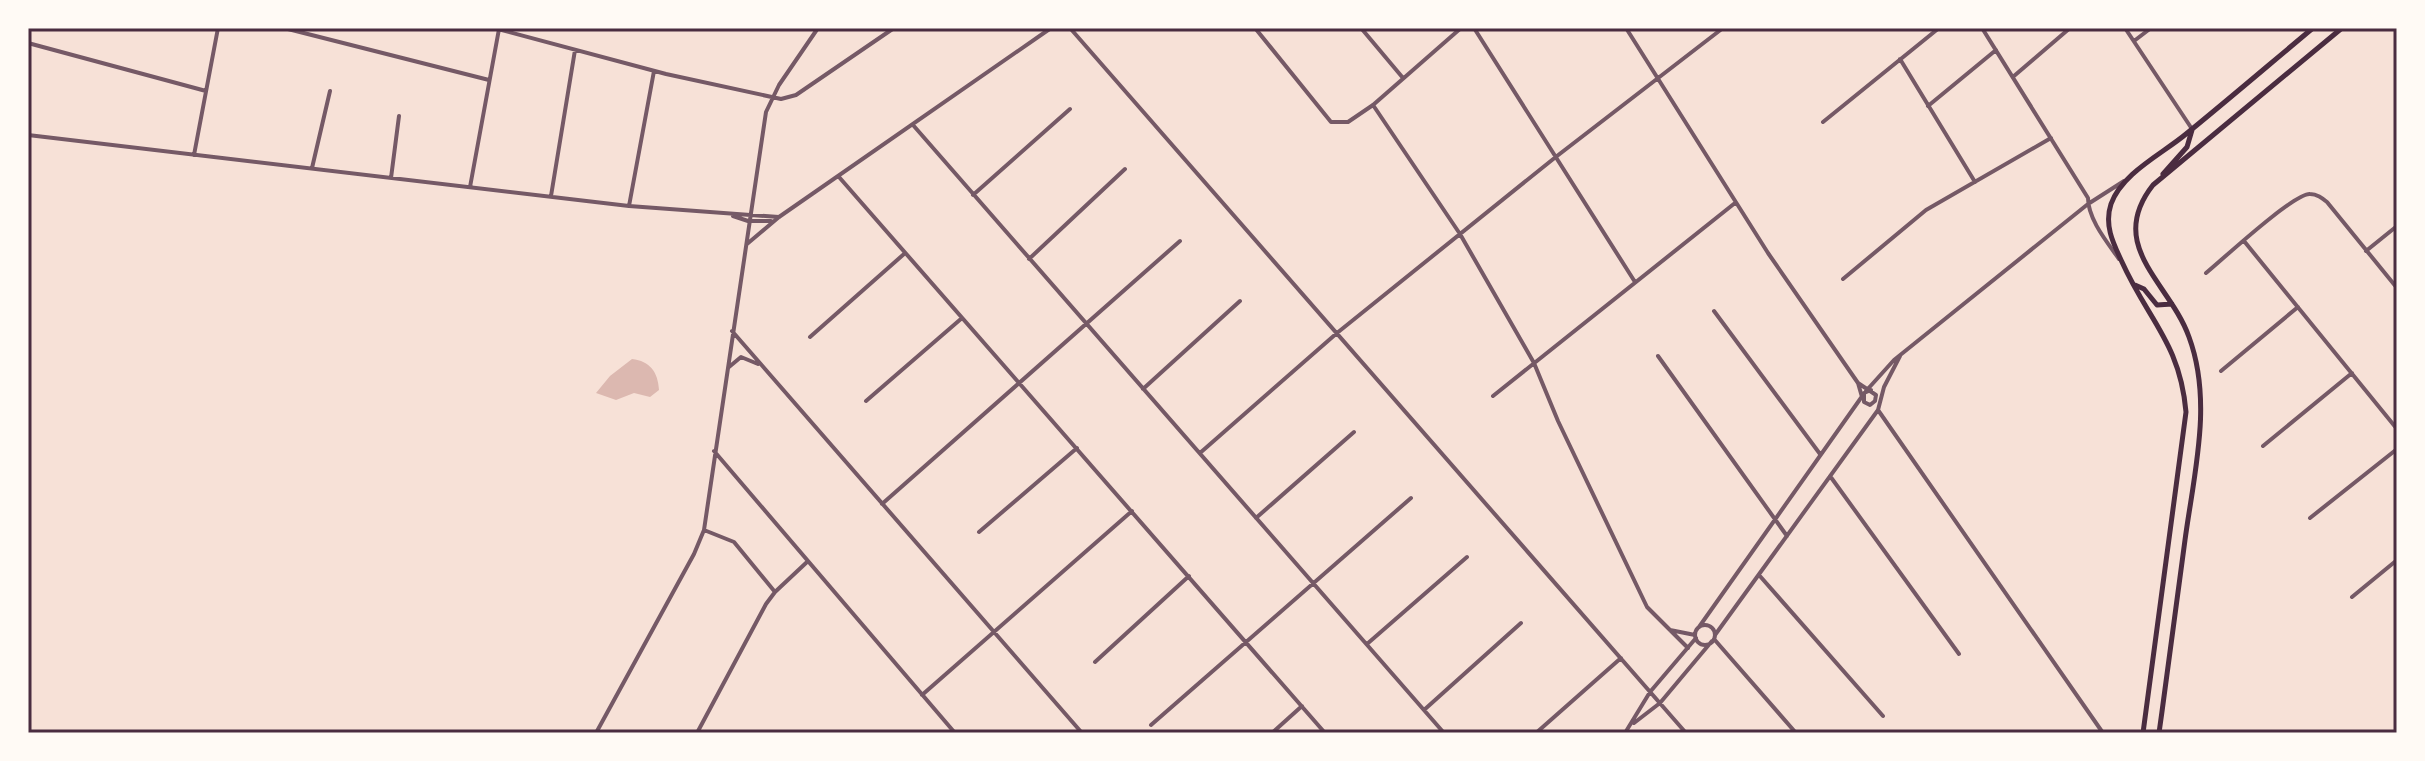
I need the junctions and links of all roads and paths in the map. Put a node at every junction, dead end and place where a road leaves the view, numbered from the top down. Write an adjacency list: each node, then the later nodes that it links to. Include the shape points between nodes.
1 (218, 28): 31 (street)
2 (284, 28): 30 (street)
3 (894, 28): 33 (street, via 796,95)
4 (1051, 28): 39 (street)
5 (1070, 28): 81 (street)
6 (1255, 28): 34 (street, via 1331,122 1348,122)
7 (1361, 28): 28 (street)
8 (1461, 28): 28 (street)
9 (1474, 28): 44 (street)
10 (1626, 28): 29 (street)
11 (1939, 28): 25 (street)
12 (1982, 28): 24 (street)
13 (2070, 28): 27 (street)
14 (2125, 28): 21 (street)
15 (2151, 28): 21 (street)
16 (2313, 28): 40 (main road)
17 (2342, 28): 50 (main road)
18 (496, 29): 23 (street); 30 (street)
19 (816, 29): 33 (street)
20 (1719, 29): 29 (street)
21 (2134, 41): 40 (street)
22 (28, 43): 31 (street)
23 (575, 50): 26 (street); 54 (street)
24 (1996, 50): 27 (street); 35 (street)
25 (1900, 59): 35 (street); 38 (street)
26 (654, 71): 33 (street); 57 (street)
27 (2013, 77): 42 (street)
28 (1403, 78): 34 (street)
29 (1658, 79): 44 (street); 55 (street)
30 (489, 80): 52 (street)
31 (206, 91): 43 (street)
32 (330, 91): 45 (street)
33 (772, 97): 58 (street)
34 (1373, 105): 61 (street)
35 (1928, 106): 51 (street)
36 (1070, 109): 53 (street)
37 (399, 116): 49 (street)
38 (1823, 122)
39 (913, 125): 47 (street); 53 (street)
40 (2192, 129): 48 (main road); 50 (main road, via 2187,147)
41 (28, 135): 43 (street)
42 (2051, 138): 51 (street); 56 (street)
43 (194, 155): 45 (street)
44 (1557, 156): 61 (street); 71 (street)
45 (312, 168): 49 (street)
46 (1125, 169): 67 (street)
47 (839, 177): 59 (street); 66 (street)
48 (2130, 177): 56 (street); 68 (main road, via 2115,196 2108,221)
49 (391, 178): 52 (street)
50 (2161, 178): 75 (main road, via 2146,195 2136,240 2142,259)
51 (1975, 182): 70 (street, via 1926,210)
52 (470, 187): 54 (street)
53 (973, 195): 67 (street)
54 (551, 196): 57 (street)
55 (1736, 203): 71 (street); 92 (street)
56 (2088, 204): 68 (street); 83 (street)
57 (629, 206): 58 (street)
58 (749, 218): 59 (street); 64 (street)
59 (777, 219): 64 (street)
60 (2397, 226): 65 (street)
61 (1460, 234): 81 (street); 85 (street)
62 (1180, 241): 79 (street)
63 (2244, 241): 65 (street, via 2309,193 2327,202); 69 (street); 76 (street)
64 (744, 248): 80 (street)
65 (2366, 251): 73 (street)
66 (904, 254): 78 (street); 82 (street)
67 (1029, 259): 79 (street)
68 (2122, 264): 72 (main road)
69 (2206, 273)
70 (1843, 279)
71 (1635, 282): 85 (street)
72 (2135, 285): 75 (main road, via 2154,304); 156 (main road, via 2172,349 2186,412)
73 (2397, 288)
74 (1240, 301): 91 (street)
75 (2173, 306): 157 (main road, via 2189,335 2202,410)
76 (2298, 307): 88 (street); 89 (street)
77 (1714, 311): 105 (street)
78 (962, 318): 90 (street); 95 (street)
79 (1086, 324): 90 (street); 91 (street)
80 (732, 331): 86 (street); 87 (street)
81 (1337, 333): 104 (street); 134 (street)
82 (810, 337)
83 (1901, 354): 92 (street); 97 (street)
84 (1658, 356): 111 (street)
85 (1534, 363): 93 (street); 126 (street, via 1647,607)
86 (760, 365): 87 (street, via 741,357); 108 (street)
87 (726, 371): 103 (street)
88 (2221, 371)
89 (2352, 373): 98 (street); 100 (street)
90 (1019, 382): 101 (street); 108 (street)
91 (1143, 389): 104 (street)
92 (1865, 393): 94 (street); 96 (street); 105 (street)
93 (1493, 396)
94 (1877, 397): 96 (street); 97 (street)
95 (866, 401)
96 (1867, 404): 97 (street)
97 (1878, 410): 106 (street); 155 (street)
98 (2397, 429)
99 (1354, 432): 110 (street)
100 (2263, 446)
101 (1077, 448): 109 (street); 114 (street)
102 (2397, 449): 112 (street)
103 (714, 451): 113 (street); 118 (street)
104 (1199, 453): 110 (street)
105 (1821, 454): 111 (street)
106 (1830, 476): 115 (street); 133 (street)
107 (1411, 498): 121 (street)
108 (882, 504): 127 (street)
109 (1132, 511): 120 (street); 127 (street)
110 (1256, 518): 121 (street)
111 (1774, 518): 115 (street); 125 (street)
112 (2310, 518)
113 (704, 530): 122 (street, via 734,542); 144 (street)
114 (979, 532)
115 (1787, 536): 119 (street)
116 (1467, 557): 131 (street)
117 (2397, 560): 123 (street)
118 (807, 562): 122 (street); 137 (street)
119 (1759, 575): 129 (street); 141 (street)
120 (1189, 576): 130 (street); 135 (street)
121 (1313, 583): 130 (street); 131 (street)
122 (775, 592): 145 (street)
123 (2352, 597)
124 (1521, 623): 140 (street)
125 (1699, 627): 128 (street); 129 (street, via 1711,627)
126 (1669, 630): 128 (street); 132 (street)
127 (995, 632): 137 (street); 147 (street)
128 (1696, 637): 129 (street, via 1703,644); 132 (street)
129 (1713, 638): 138 (street); 154 (street)
130 (1246, 642): 139 (street); 143 (street)
131 (1367, 644): 140 (street)
132 (1688, 648): 136 (street)
133 (1959, 654)
134 (1621, 658): 136 (street); 151 (street)
135 (1095, 662)
136 (1650, 692): 138 (street); 142 (street)
137 (922, 695): 146 (street)
138 (1660, 703): 142 (street); 153 (street)
139 (1302, 706): 148 (street); 149 (street)
140 (1424, 710): 150 (street)
141 (1883, 716)
142 (1632, 724): 152 (street)
143 (1151, 725)
144 (596, 733)
145 (697, 733)
146 (955, 733)
147 (1082, 733)
148 (1272, 733)
149 (1325, 733)
150 (1444, 733)
151 (1536, 733)
152 (1625, 733)
153 (1686, 733)
154 (1796, 733)
155 (2103, 733)
156 (2143, 733)
157 (2159, 733)

